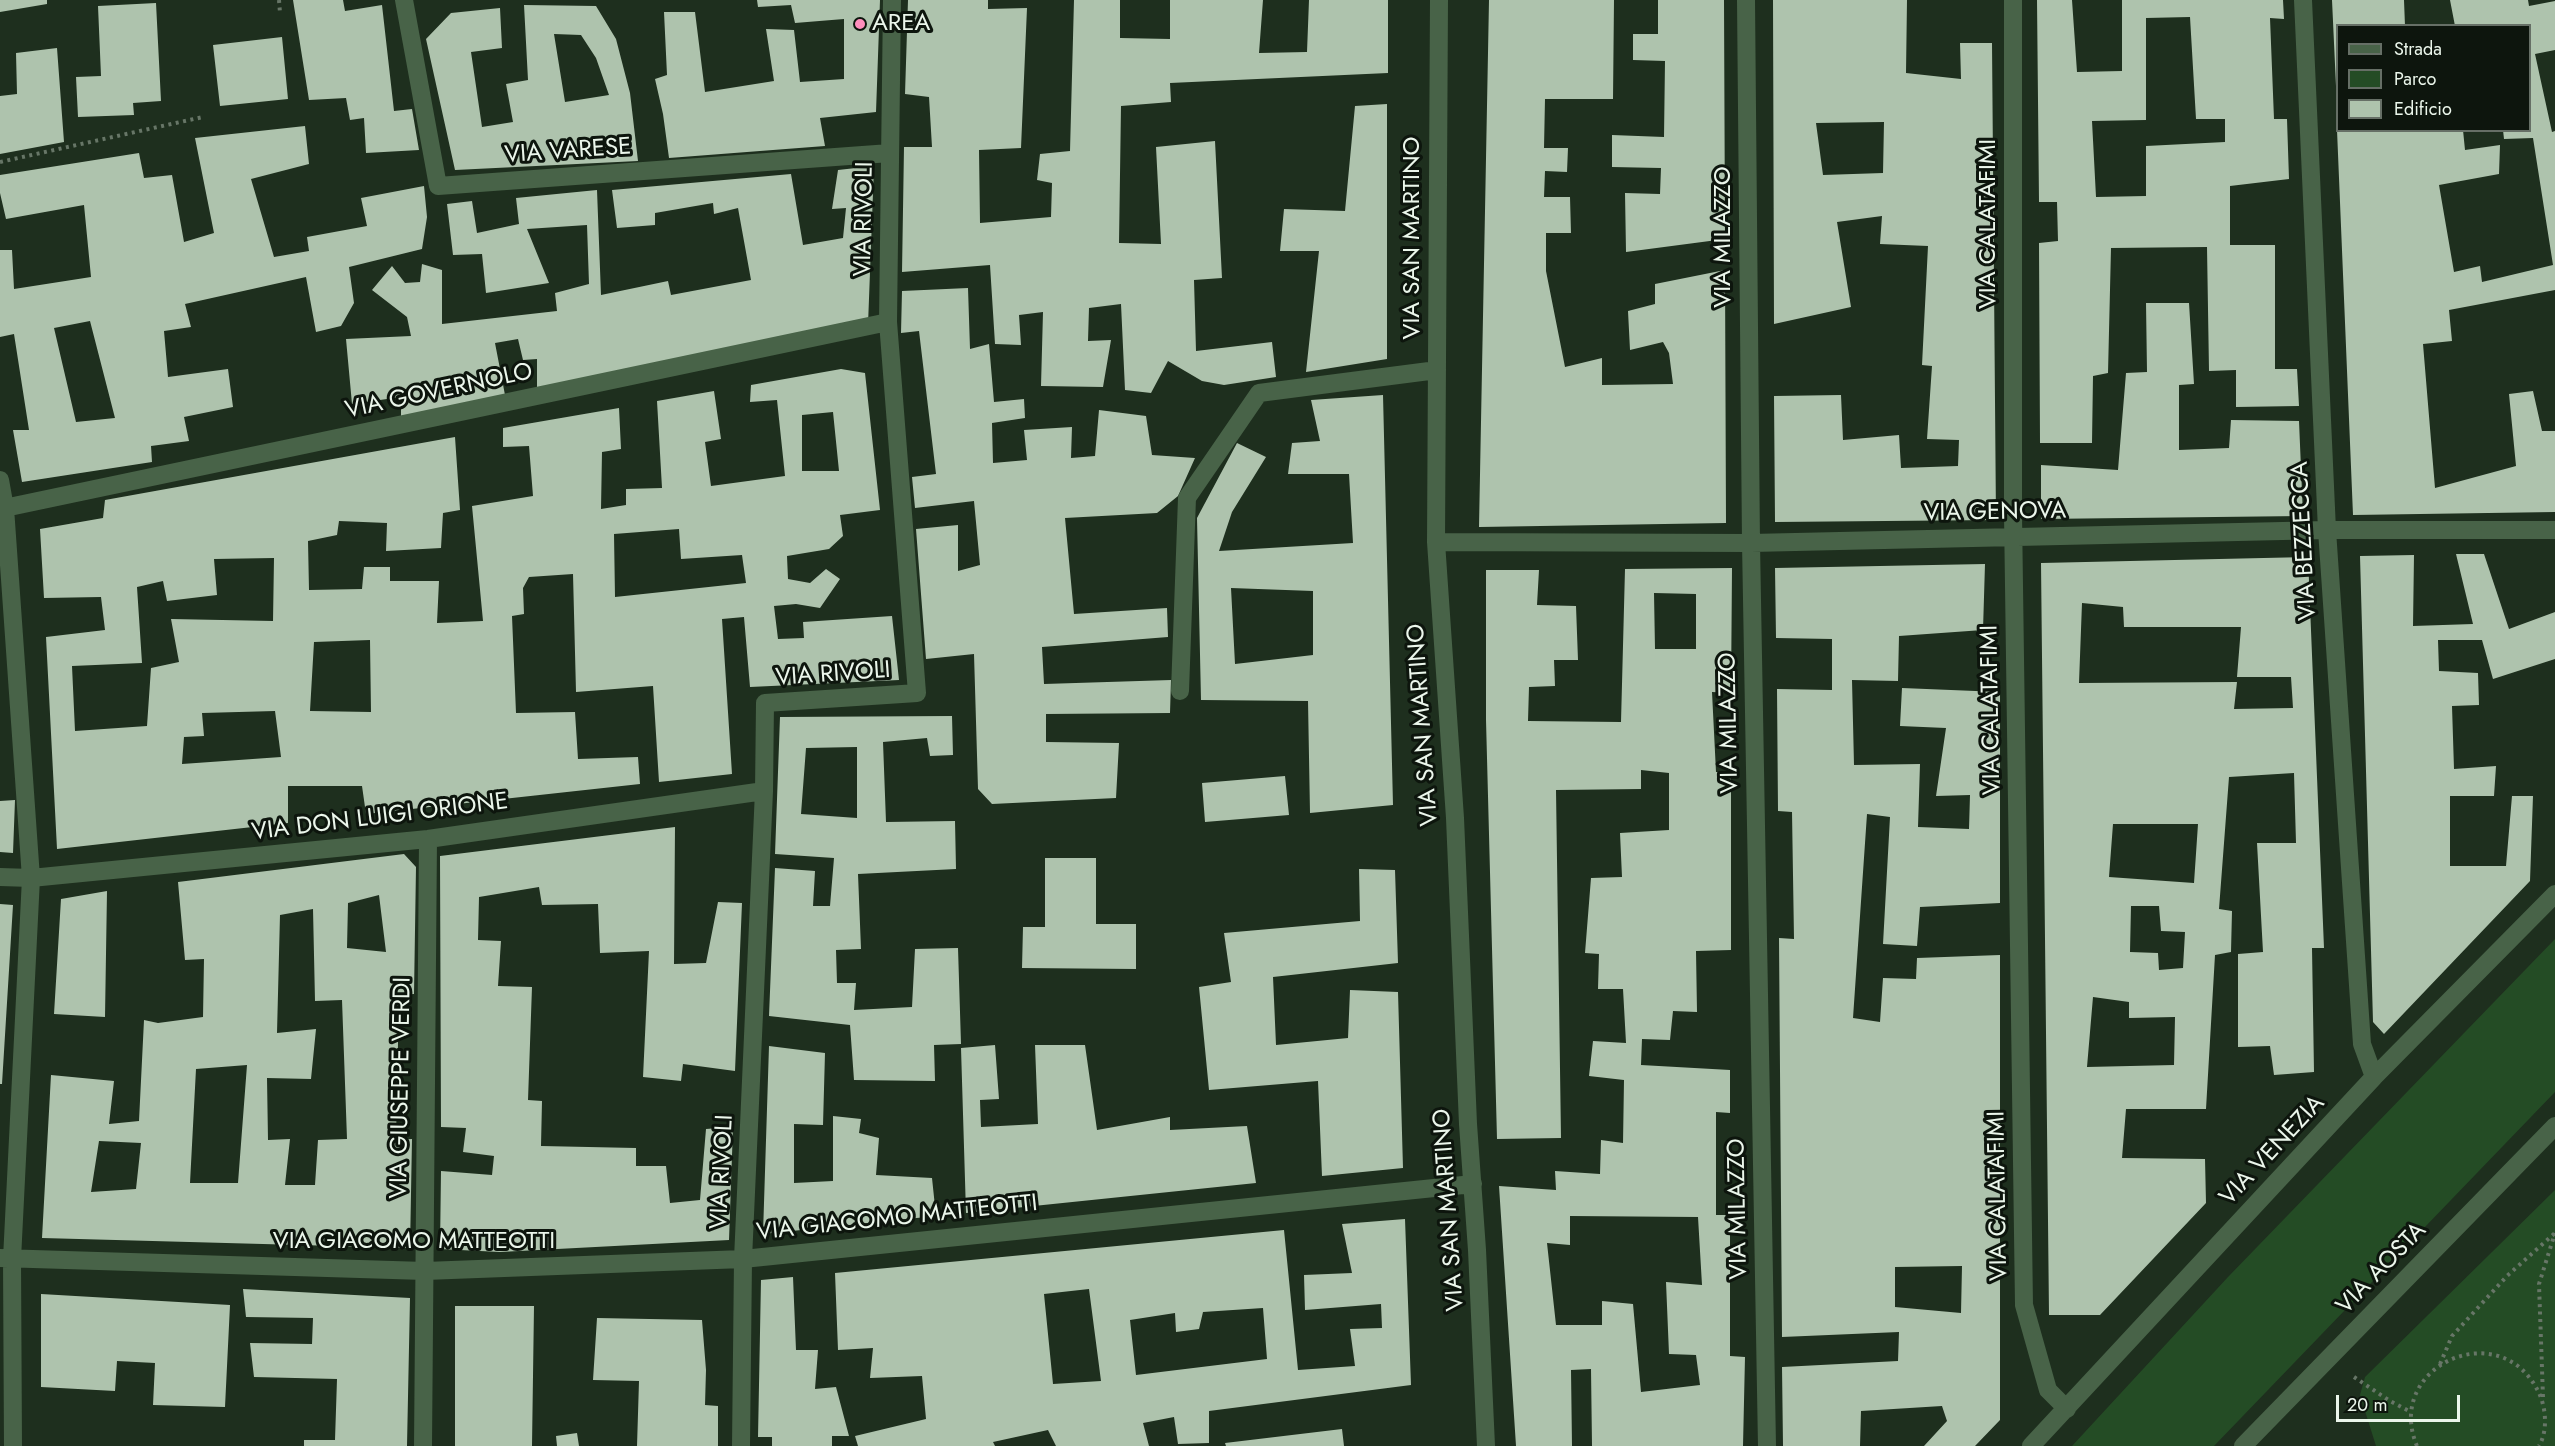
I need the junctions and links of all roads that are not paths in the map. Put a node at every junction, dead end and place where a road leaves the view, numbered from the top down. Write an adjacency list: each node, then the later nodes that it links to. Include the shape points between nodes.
1 (404, 0): 7 (street, VIA VARESE, via 438,186)
2 (892, 0): 7 (street, VIA RIVOLI)
3 (1439, 0): 9 (street, VIA SAN MARTINO)
4 (1746, 0): 16 (street, VIA MILAZZO)
5 (2013, 0): 14 (street, VIA CALATAFIMI)
6 (2303, 0): 12 (street, VIA BEZZECCA)
7 (890, 153): 8 (street, VIA RIVOLI)
8 (888, 322): 11 (street, VIA GOVERNOLO); 18 (street, VIA RIVOLI, via 917,693 765,704)
9 (1437, 370): 15 (street, VIA SAN MARTINO); 17 (street, via 1259,393 1187,498)
10 (0, 480): 11 (street)
11 (2, 509): 21 (street)
12 (2327, 530): 13 (street, VIA GENOVA); 14 (street, VIA GENOVA); 23 (street, VIA BEZZECCA, via 2362,1044)
13 (2555, 531)
14 (2014, 536): 16 (street, VIA GENOVA); 29 (street, VIA CALATAFIMI, via 2024,1305 2048,1390)
15 (1436, 542): 16 (street, VIA GENOVA); 25 (street, VIA SAN MARTINO, via 1455,818)
16 (1751, 543): 34 (street, VIA MILAZZO)
17 (1180, 691)
18 (764, 790): 19 (street, VIA DON LUIGI ORIONE); 27 (street, VIA RIVOLI)
19 (428, 839): 21 (street, VIA DON LUIGI ORIONE); 28 (street, VIA GIUSEPPE VERDI)
20 (0, 877): 21 (street, VIA DON LUIGI ORIONE)
21 (31, 878): 26 (street)
22 (2555, 894): 23 (street, VIA VENEZIA)
23 (2374, 1077): 29 (street, VIA VENEZIA)
24 (2555, 1126): 36 (street, VIA AOSTA)
25 (1473, 1184): 27 (street, VIA GIACOMO MATTEOTTI); 33 (street, VIA SAN MARTINO)
26 (6, 1258): 28 (street, VIA GIACOMO MATTEOTTI); 30 (street)
27 (743, 1259): 28 (street, VIA GIACOMO MATTEOTTI); 32 (street, VIA RIVOLI)
28 (424, 1271): 31 (street, VIA GIUSEPPE VERDI)
29 (2067, 1409): 35 (street, VIA VENEZIA)
30 (13, 1446)
31 (423, 1446)
32 (741, 1446)
33 (1486, 1446)
34 (1767, 1446)
35 (2031, 1446)
36 (2243, 1446)

